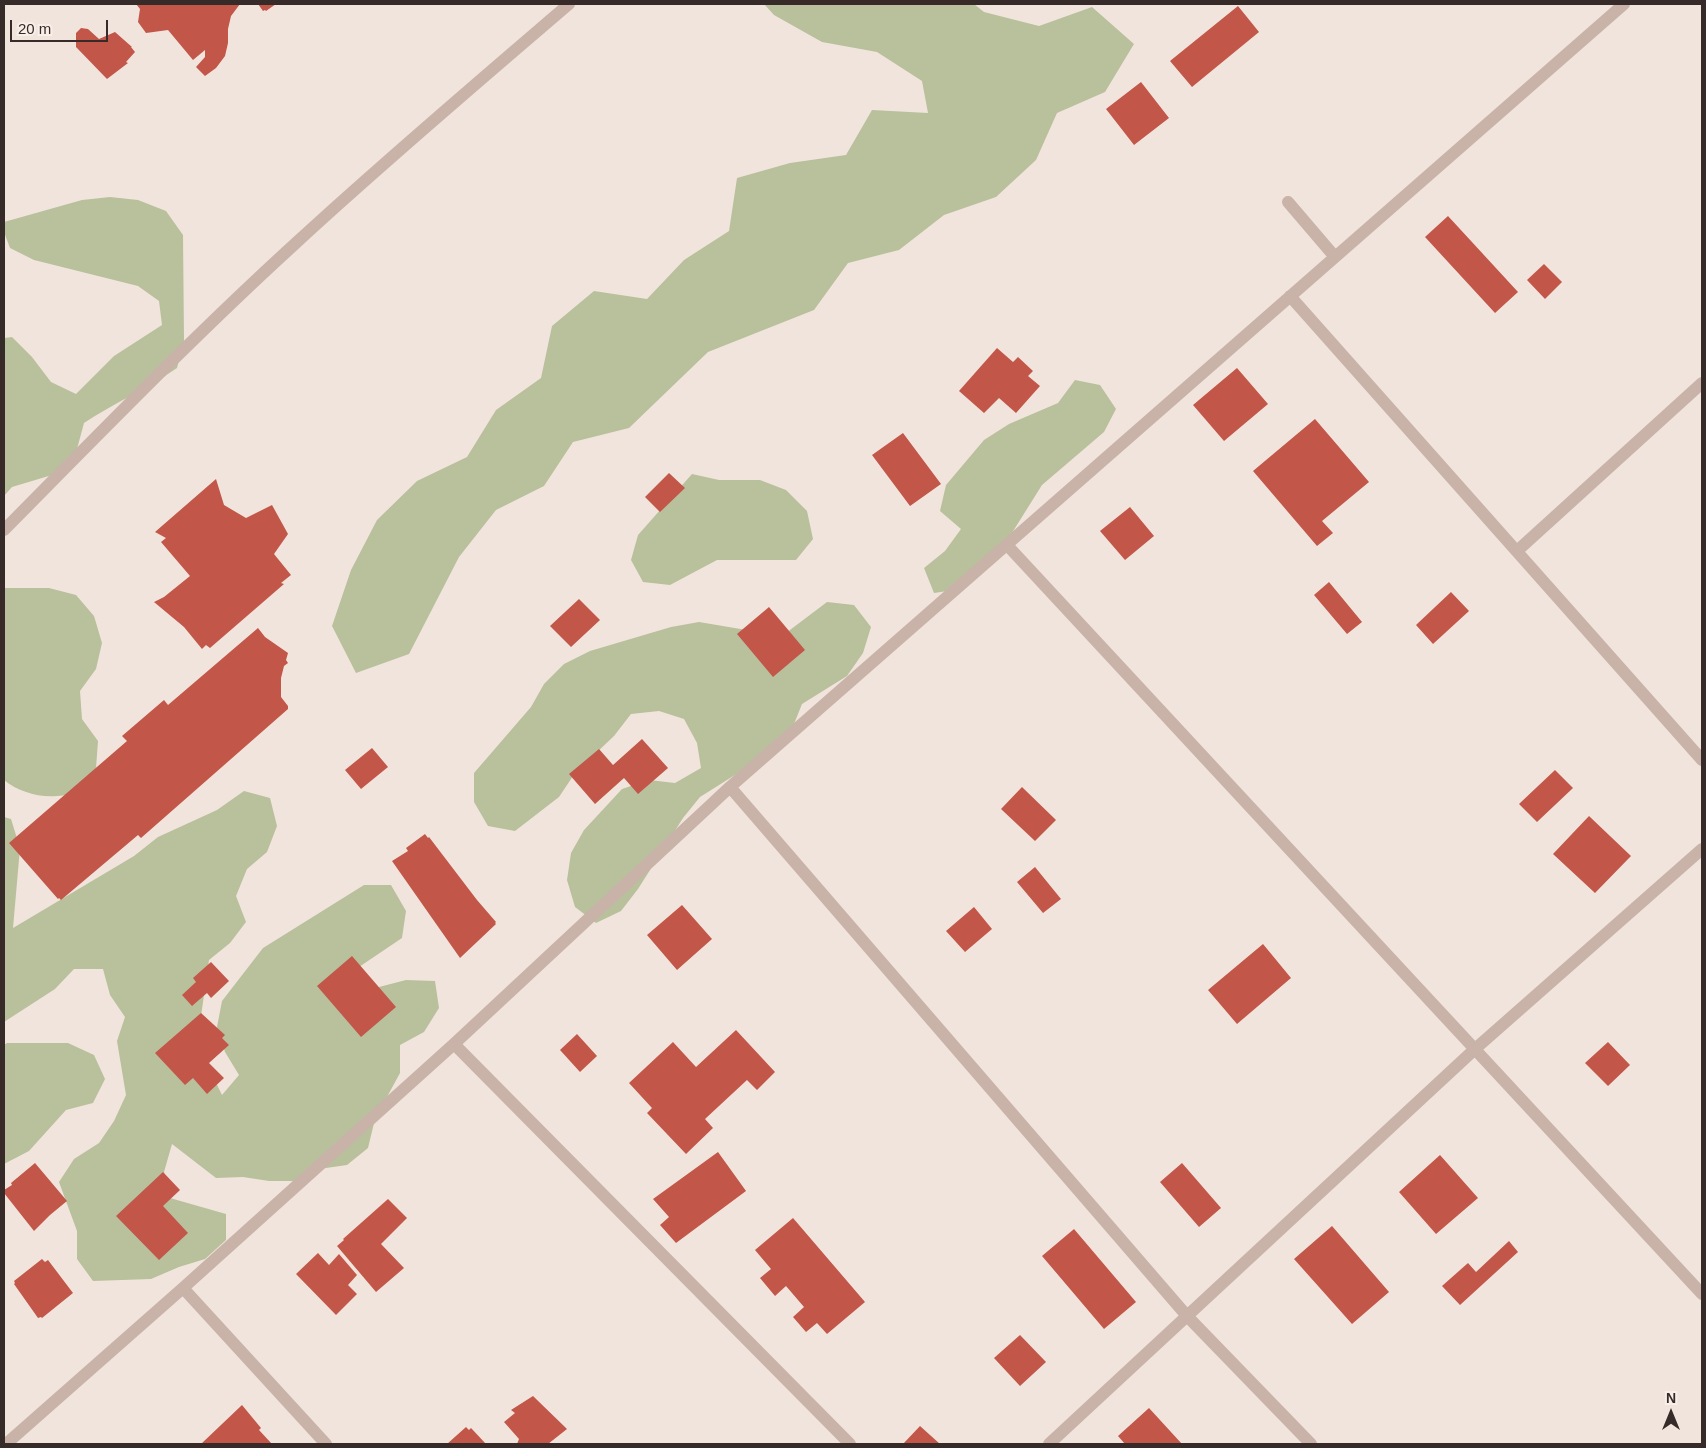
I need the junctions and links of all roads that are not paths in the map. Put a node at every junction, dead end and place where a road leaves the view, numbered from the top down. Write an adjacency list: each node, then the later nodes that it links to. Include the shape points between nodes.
1 (569, 4): 7 (street, via 297,242 162,371)
2 (1624, 4): 4 (street)
3 (1288, 202): 4 (street)
4 (1335, 257): 5 (street)
5 (1290, 296): 8 (street); 9 (street)
6 (1702, 383): 9 (street)
7 (4, 530)
8 (1007, 545): 11 (street); 14 (street)
9 (1517, 551): 10 (street)
10 (1702, 760)
11 (730, 788): 13 (street); 17 (street)
12 (1702, 849): 14 (street)
13 (454, 1044): 15 (street); 20 (street)
14 (1475, 1049): 16 (street); 17 (street)
15 (183, 1288): 18 (street); 19 (street)
16 (1702, 1294)
17 (1187, 1316): 21 (street); 22 (street)
18 (6, 1444)
19 (326, 1444)
20 (850, 1444)
21 (1049, 1444)
22 (1310, 1444)

